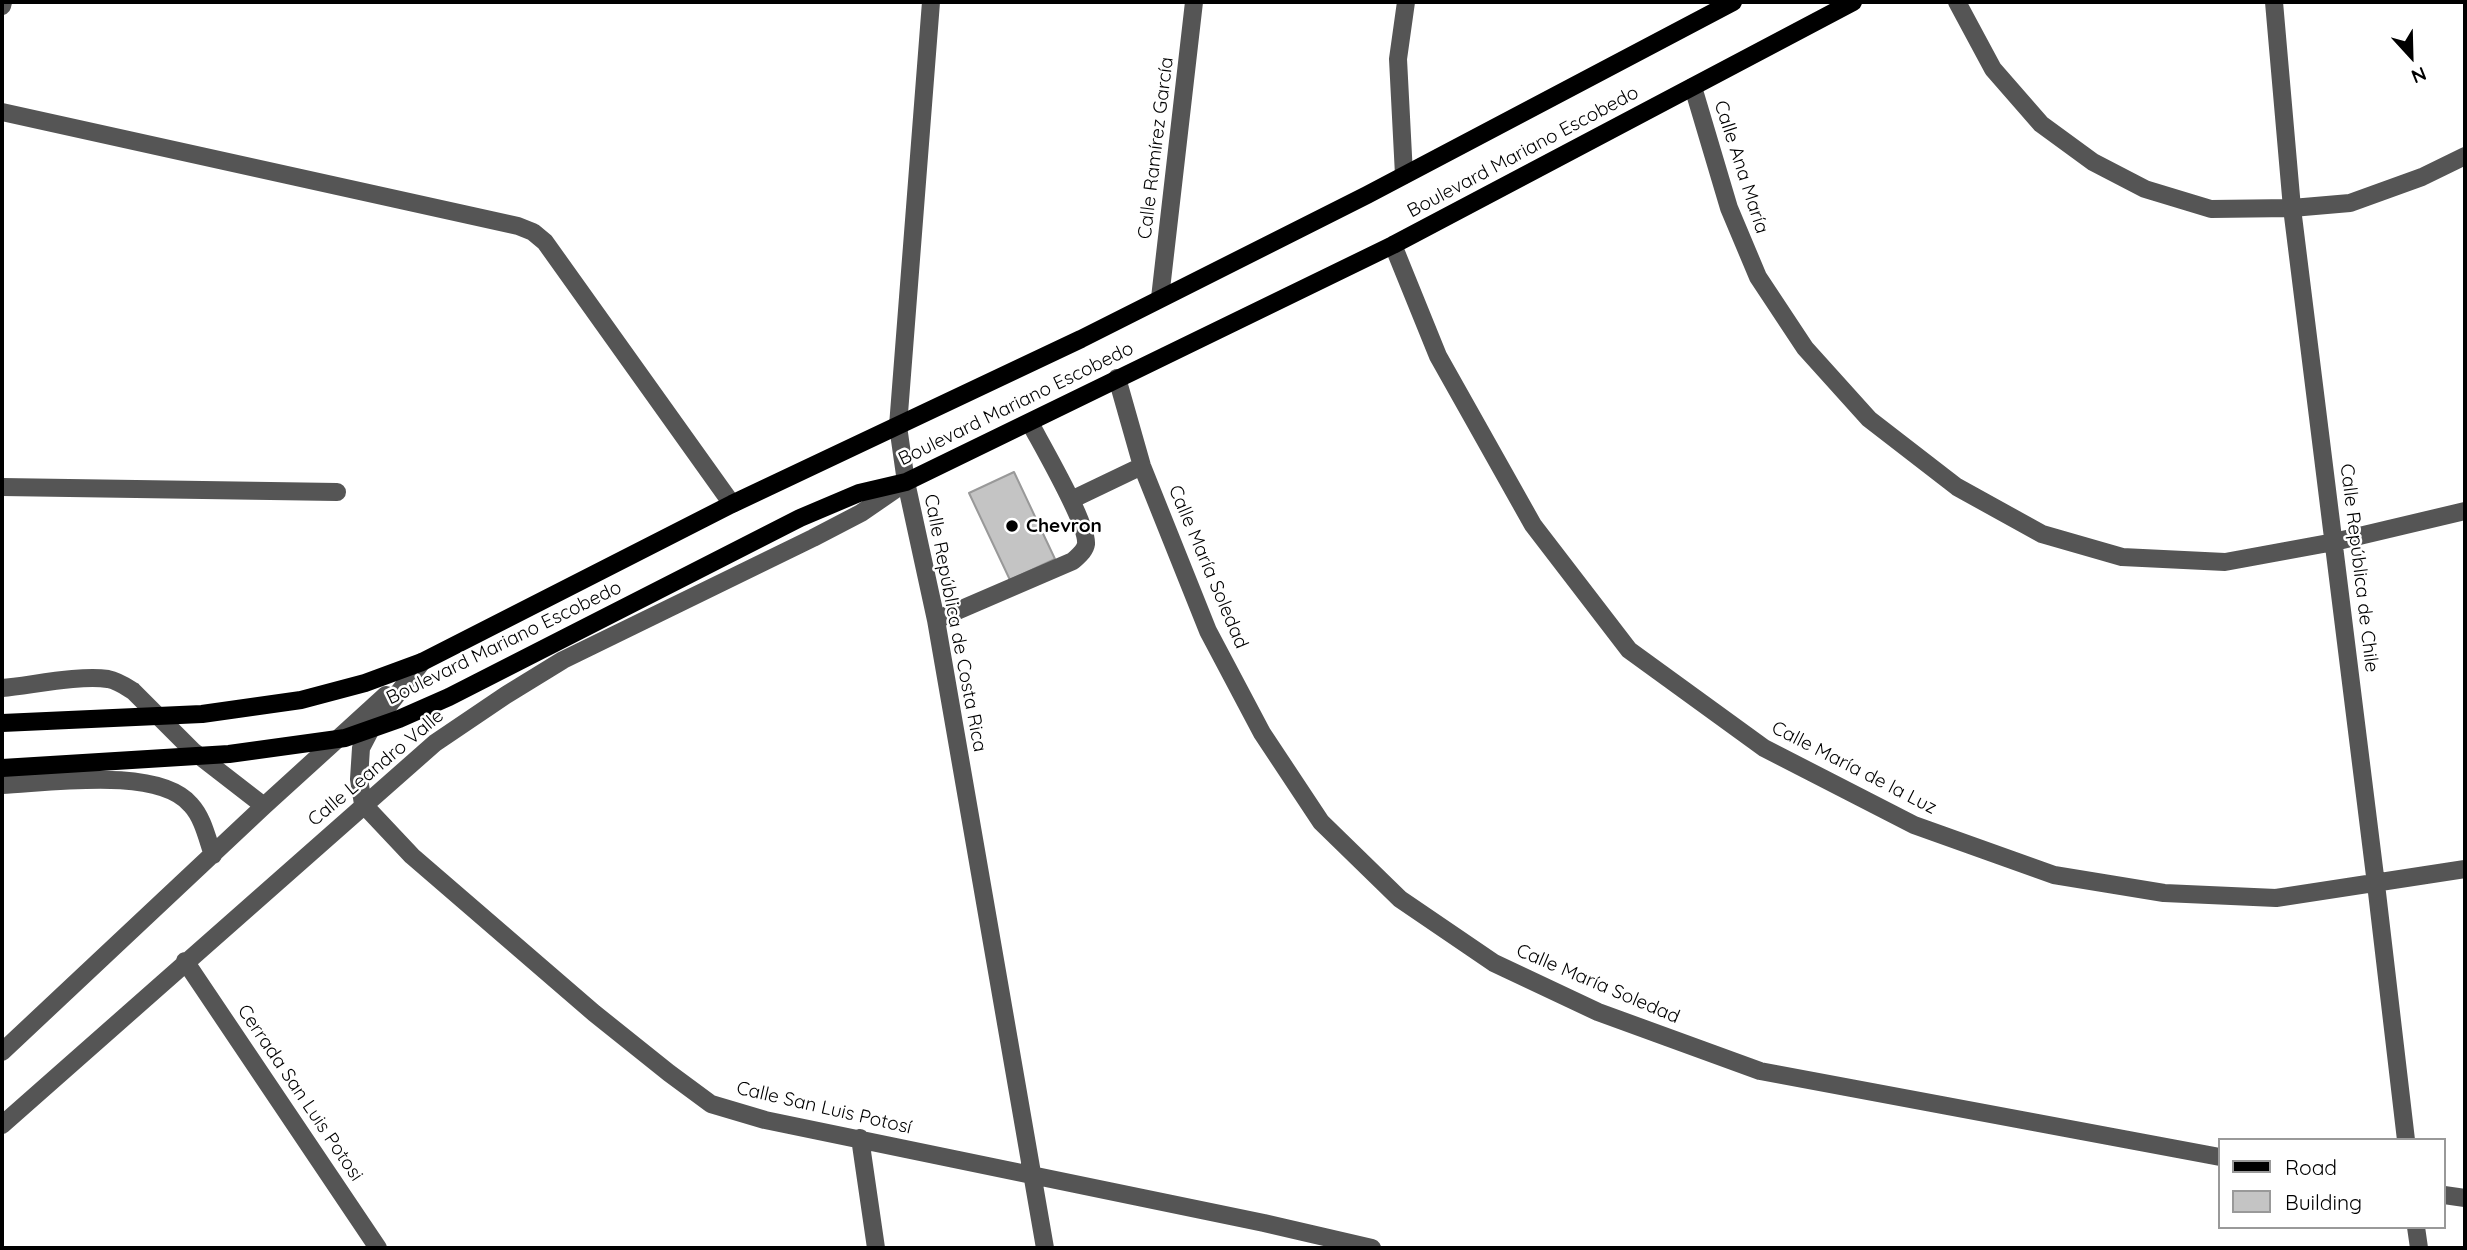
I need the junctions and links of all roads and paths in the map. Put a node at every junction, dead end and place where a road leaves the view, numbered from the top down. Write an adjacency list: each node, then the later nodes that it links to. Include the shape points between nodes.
1 (932, 2): 17 (street, Calle República de Costa Rica)
2 (1194, 2): 14 (street, Calle Ramírez García)
3 (1406, 2): 11 (street, via 1398,59)
4 (1734, 2): 11 (main road, Boulevard Mariano Escobedo)
5 (1853, 2): 8 (main road, Boulevard Mariano Escobedo)
6 (1957, 2): 12 (street, via 1993,69 2041,124 2093,163 2145,189 2211,209)
7 (2274, 2): 12 (street, Calle República de Chile)
8 (1693, 87): 13 (main road, Boulevard Mariano Escobedo); 25 (street, Calle Ana María, via 1729,208 1758,277 1805,348 1869,419 1957,487 2042,534 2122,557 2225,562)
9 (2, 112): 23 (street, via 533,232 545,242)
10 (2465, 156): 12 (street, via 2350,203)
11 (1404, 175): 14 (main road, Boulevard Mariano Escobedo)
12 (2292, 208): 25 (street, Calle República de Chile)
13 (1393, 245): 15 (main road, Boulevard Mariano Escobedo); 36 (street, Calle María de la Luz, via 1438,356 1533,525 1629,650 1764,748 1914,825 2054,875 2164,893 2276,898)
14 (1160, 298): 17 (main road, Boulevard Mariano Escobedo)
15 (1117, 378): 16 (main road, Boulevard Mariano Escobedo); 18 (street, Calle María Soledad)
16 (1030, 423): 19 (main road, Boulevard Mariano Escobedo); 22 (street)
17 (898, 426): 19 (street, Calle República de Costa Rica); 23 (main road, Boulevard Mariano Escobedo)
18 (1142, 466): 22 (street); 42 (street, Calle María Soledad, via 1208,631 1262,733 1321,822 1400,899 1494,963 1598,1012 1760,1071)
19 (906, 482): 26 (street, Calle República de Costa Rica); 30 (main road, Boulevard Mariano Escobedo, via 859,493 800,519 449,697 345,738 229,754); 32 (street, Calle Leandro Valle, via 813,538 563,660 435,743)
20 (2, 487): 21 (street)
21 (337, 492)
22 (1071, 500): 26 (street, via 1086,543 1073,561)
23 (732, 504): 27 (main road, Boulevard Mariano Escobedo)
24 (2465, 511): 25 (street, Calle Ana María)
25 (2334, 542): 36 (street, Calle República de Chile)
26 (936, 620): 43 (street, Calle República de Costa Rica)
27 (422, 662): 29 (main road, Boulevard Mariano Escobedo, via 301,700 202,714); 32 (street, via 361,748); 33 (street)
28 (2, 688): 33 (street, via 91,679 122,684 193,751)
29 (2, 723)
30 (2, 768)
31 (2, 785): 34 (street, via 141,781 164,786 192,805)
32 (363, 804): 37 (street, Calle Leandro Valle); 41 (street, Calle San Luis Potosí, via 412,856 594,1013 711,1104)
33 (264, 806): 34 (street)
34 (213, 855): 38 (street)
35 (2465, 869): 36 (street, Calle María de la Luz)
36 (2376, 884): 40 (street, Calle República de Chile)
37 (185, 961): 39 (street, Calle Leandro Valle); 47 (street, Cerrada San Luis Potosi)
38 (2, 1052)
39 (2, 1125)
40 (2406, 1138)
41 (860, 1139): 43 (street, Calle San Luis Potosí); 48 (street)
42 (2218, 1157)
43 (1033, 1176): 49 (street, Calle República de Costa Rica); 50 (street, Calle San Luis Potosí)
44 (2446, 1195): 45 (street)
45 (2465, 1198)
46 (2416, 1229): 51 (street)
47 (378, 1248)
48 (876, 1248)
49 (1045, 1248)
50 (1372, 1248)
51 (2418, 1248)

